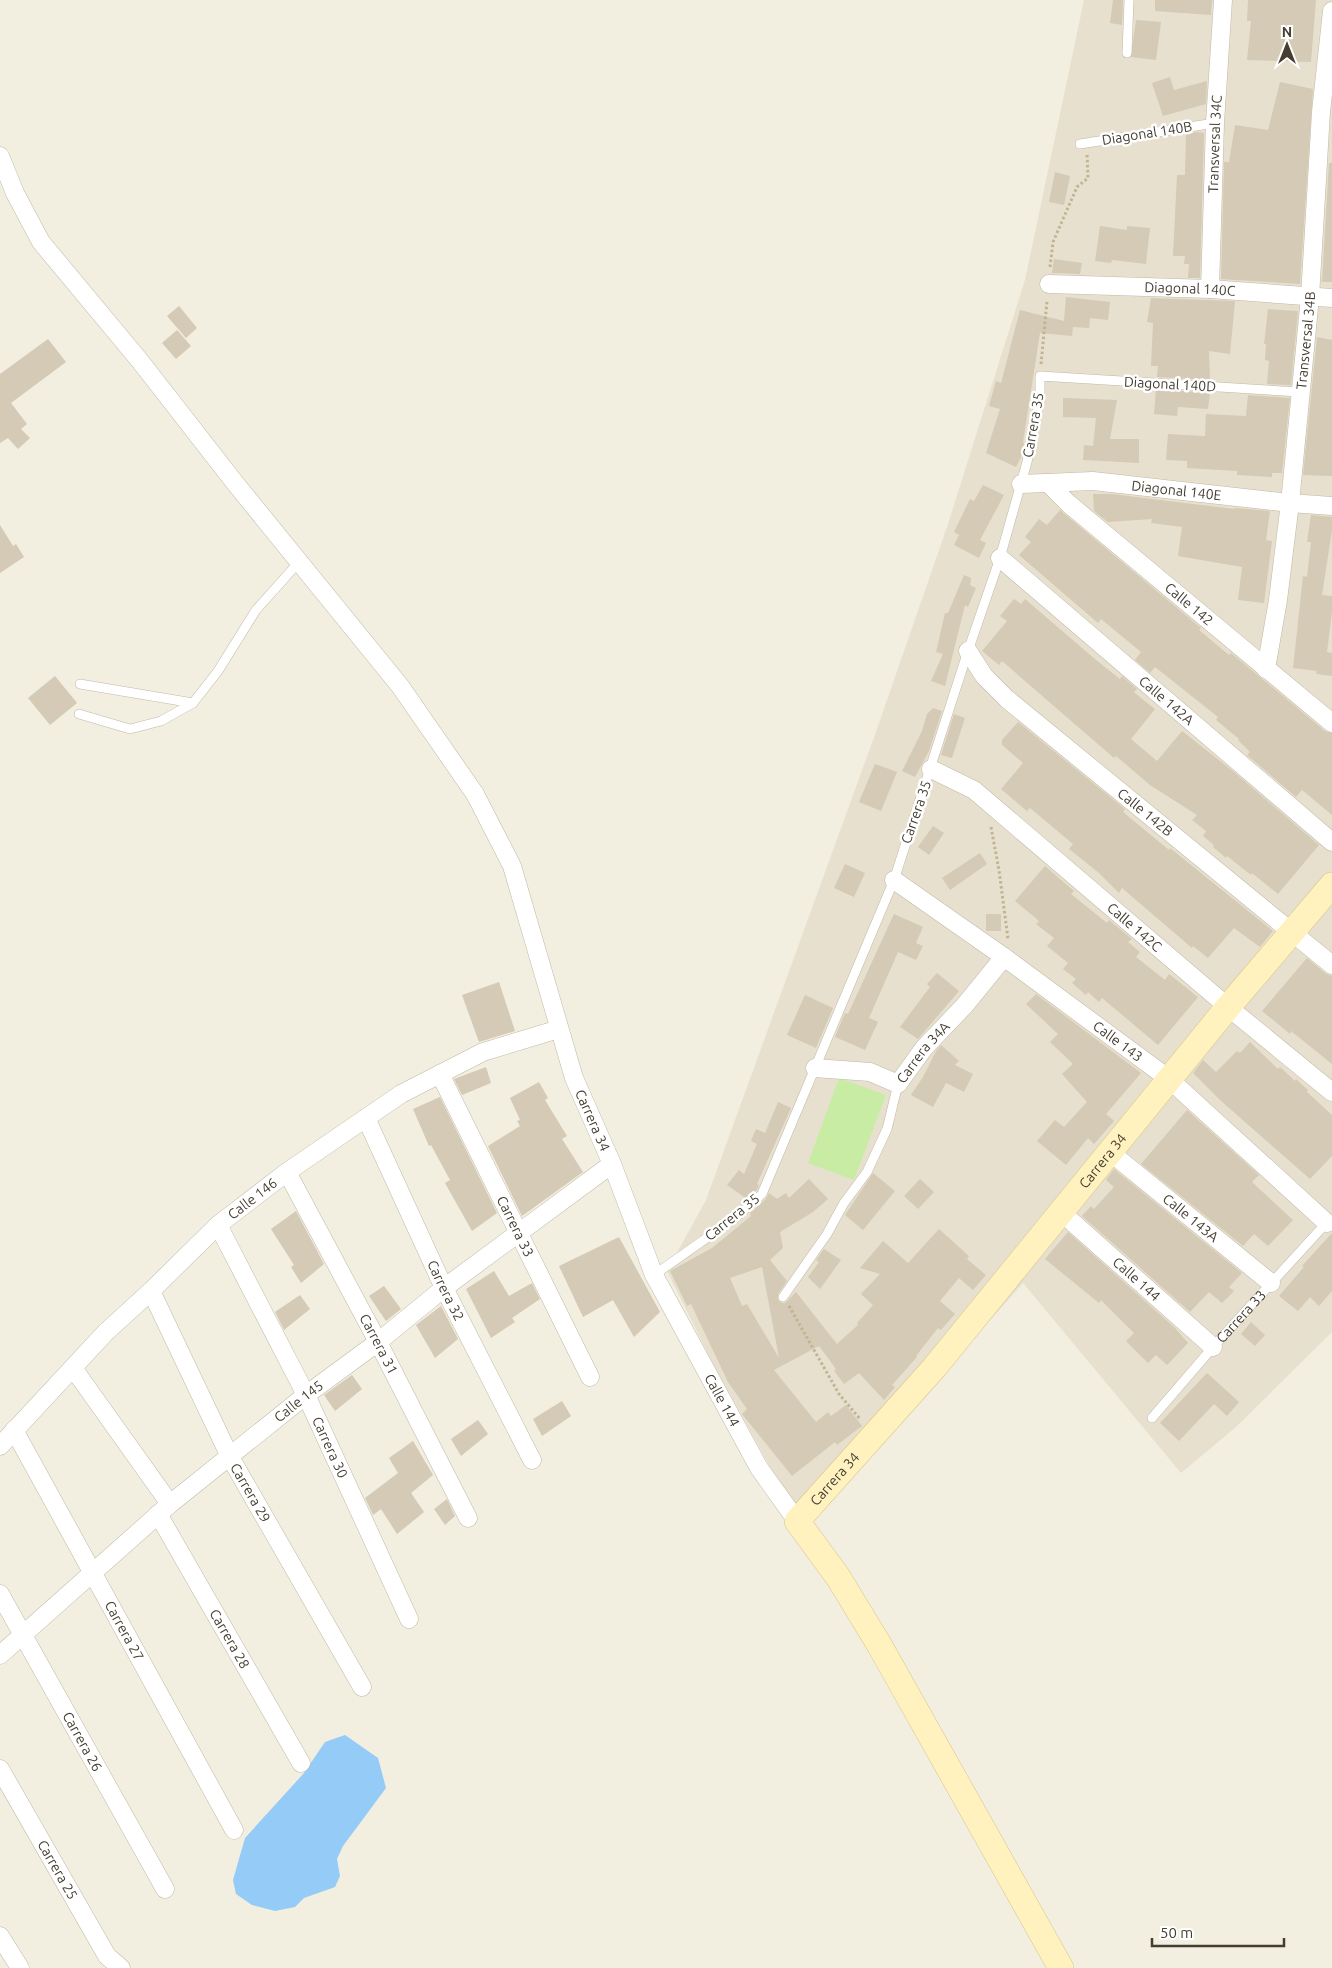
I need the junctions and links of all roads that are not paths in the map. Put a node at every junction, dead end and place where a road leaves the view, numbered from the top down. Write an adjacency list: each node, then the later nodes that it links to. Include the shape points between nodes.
1 (1129, 0): 4 (lane)
2 (1223, 0): 5 (street, Transversal 34C)
3 (1332, 10): 10 (street, Transversal 34B)
4 (1127, 53)
5 (1215, 123): 6 (lane, Diagonal 140B); 9 (street, Transversal 34C)
6 (1083, 144)
7 (0, 156): 19 (street, Carrera 34, via 41,242)
8 (1049, 284): 9 (street, Diagonal 140C)
9 (1210, 289): 10 (street, Diagonal 140C)
10 (1310, 297): 11 (street, Diagonal 140C); 13 (street, Transversal 34B)
11 (1332, 298)
12 (1040, 376): 13 (lane, Diagonal 140D); 15 (lane, Carrera 35, via 1040,398)
13 (1300, 392): 16 (street, Transversal 34B)
14 (1048, 483): 15 (street, Diagonal 140E); 16 (street, Diagonal 140E, via 1093,481); 21 (street, Calle 142)
15 (1021, 484): 18 (lane, Carrera 35)
16 (1290, 503): 17 (street, Diagonal 140E); 21 (street, Transversal 34B)
17 (1332, 506)
18 (1000, 558): 20 (lane, Carrera 35); 27 (street, Calle 142A)
19 (299, 562): 23 (lane, via 256,610); 34 (street, Carrera 34, via 400,686 475,794 512,866)
20 (968, 651): 26 (lane, Carrera 35); 30 (street, Calle 142B, via 984,676 1008,699)
21 (1266, 669): 25 (street, Calle 142)
22 (80, 684): 23 (lane)
23 (193, 703): 24 (lane, via 161,721 130,729)
24 (80, 714)
25 (1332, 723)
26 (931, 769): 28 (lane, Carrera 35); 33 (street, Calle 142C, via 974,790)
27 (1332, 842)
28 (894, 880): 31 (street, Calle 143); 35 (lane, Carrera 35)
29 (1332, 885): 30 (street, Carrera 34)
30 (1292, 932): 32 (street, Calle 142B); 33 (street, Carrera 34)
31 (1004, 957): 37 (street, Calle 143); 38 (street, Carrera 34A, via 924,1048)
32 (1332, 966)
33 (1228, 1007): 37 (street, Carrera 34); 39 (street, Calle 142C)
34 (559, 1029): 36 (street, Calle 146, via 483,1052); 42 (street, Carrera 34, via 574,1078)
35 (815, 1068): 38 (street, via 870,1072); 48 (lane, Carrera 35, via 762,1194 735,1218)
36 (440, 1074): 40 (street, Calle 146, via 401,1094); 47 (street, Carrera 33)
37 (1169, 1079): 41 (street, Carrera 34); 45 (street, Calle 143)
38 (898, 1084): 52 (lane, Carrera 34A, via 887,1129 867,1172)
39 (1332, 1092)
40 (366, 1118): 43 (street, Calle 146); 50 (street, Carrera 32)
41 (1110, 1152): 44 (street, Carrera 34); 49 (street, Calle 143A)
42 (612, 1164): 47 (street, Calle 145); 48 (street, Carrera 34)
43 (287, 1172): 46 (street, Calle 146); 53 (street, Carrera 31)
44 (1061, 1212): 54 (street, Calle 144); 65 (street, Carrera 34, via 934,1368)
45 (1329, 1220): 49 (lane, Carrera 33)
46 (218, 1225): 51 (street, Calle 146); 57 (street, Carrera 30)
47 (519, 1233): 50 (street, Calle 145); 56 (street, Carrera 33)
48 (654, 1275): 65 (street, Calle 144, via 759,1468)
49 (1271, 1283): 54 (lane, Carrera 33)
50 (444, 1288): 53 (street, Calle 145); 62 (street, Carrera 32)
51 (152, 1291): 55 (street, Calle 146, via 106,1332); 61 (street, Carrera 29)
52 (784, 1297)
53 (378, 1342): 57 (street, Calle 145); 64 (street, Carrera 31)
54 (1213, 1347): 58 (lane, Carrera 33)
55 (73, 1368): 59 (street, Calle 146); 63 (street, Carrera 28)
56 (590, 1377)
57 (306, 1395): 61 (street, Calle 145); 68 (street, Carrera 30)
58 (1152, 1418)
59 (14, 1430): 60 (street, Calle 146); 66 (street, Carrera 27)
60 (0, 1446)
61 (230, 1457): 63 (street, Calle 145); 71 (street, Carrera 29)
62 (532, 1460)
63 (164, 1509): 66 (street, Calle 145); 72 (street, Carrera 28)
64 (468, 1518)
65 (797, 1521): 79 (street, via 838,1577 880,1646)
66 (93, 1571): 69 (street, Calle 145); 74 (street, Carrera 27)
67 (0, 1594): 69 (street, Carrera 26)
68 (409, 1619)
69 (23, 1634): 70 (street, Calle 145); 75 (street, Carrera 26)
70 (0, 1655)
71 (362, 1687)
72 (302, 1763)
73 (0, 1769): 78 (street, Carrera 25, via 107,1956)
74 (234, 1830)
75 (165, 1889)
76 (0, 1936): 77 (street)
77 (20, 1968)
78 (121, 1968)
79 (1061, 1968)

